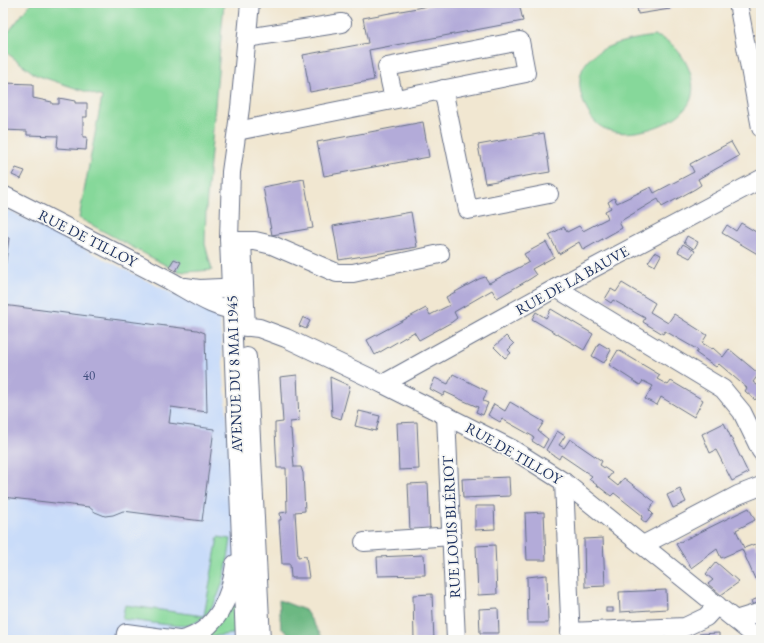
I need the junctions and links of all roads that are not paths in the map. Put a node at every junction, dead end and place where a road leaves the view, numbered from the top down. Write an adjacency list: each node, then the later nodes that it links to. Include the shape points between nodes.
1 (250, 3): 4 (street, AVENUE DU 8 MAI 1945)
2 (738, 3): 7 (street)
3 (342, 23): 4 (street)
4 (247, 38): 8 (street, AVENUE DU 8 MAI 1945)
5 (443, 90): 6 (street); 6 (street, via 526,73 520,40 387,67); 10 (street, via 468,210)
6 (394, 99): 8 (street)
7 (761, 128)
8 (239, 130): 12 (street, AVENUE DU 8 MAI 1945, via 231,182)
9 (761, 179): 16 (street, RUE DE LA BAUVE)
10 (549, 194)
11 (3, 195): 14 (street, RUE DE TILLOY)
12 (236, 241): 13 (street, via 255,241 272,245 337,273 354,273); 15 (street, AVENUE DU 8 MAI 1945)
13 (440, 254)
14 (173, 282): 15 (street, RUE DE TILLOY, via 193,289); 17 (street, RUE DE TILLOY)
15 (237, 287): 17 (street, AVENUE DU 8 MAI 1945)
16 (556, 288): 18 (street, RUE DE LA BAUVE); 20 (street, via 723,388 742,412)
17 (239, 318): 18 (street, RUE DE TILLOY); 23 (street, AVENUE DU 8 MAI 1945); 35 (street, AVENUE DU 8 MAI 1945)
18 (383, 384): 19 (street, RUE DE TILLOY)
19 (446, 415): 21 (street, RUE DE TILLOY, via 505,445); 24 (street, RUE LOUIS BLÉRIOT)
20 (761, 451)
21 (564, 482): 26 (street, RUE DE TILLOY); 30 (street)
22 (761, 486): 26 (street, via 738,495)
23 (239, 502): 33 (street, via 235,566 227,598 218,616 206,628 193,637); 34 (street, AVENUE DU 8 MAI 1945)
24 (452, 536): 25 (street); 36 (street, RUE LOUIS BLÉRIOT)
25 (364, 542)
26 (643, 545): 27 (street, RUE DE TILLOY)
27 (717, 605): 29 (street, RUE DE TILLOY); 30 (street, via 706,617 685,627)
28 (761, 612): 29 (street)
29 (735, 620): 37 (street, RUE DE TILLOY)
30 (570, 636)
31 (125, 640): 32 (street, via 126,633)
32 (178, 640)
33 (181, 640)
34 (245, 640)
35 (261, 640)
36 (456, 640)
37 (760, 640)

